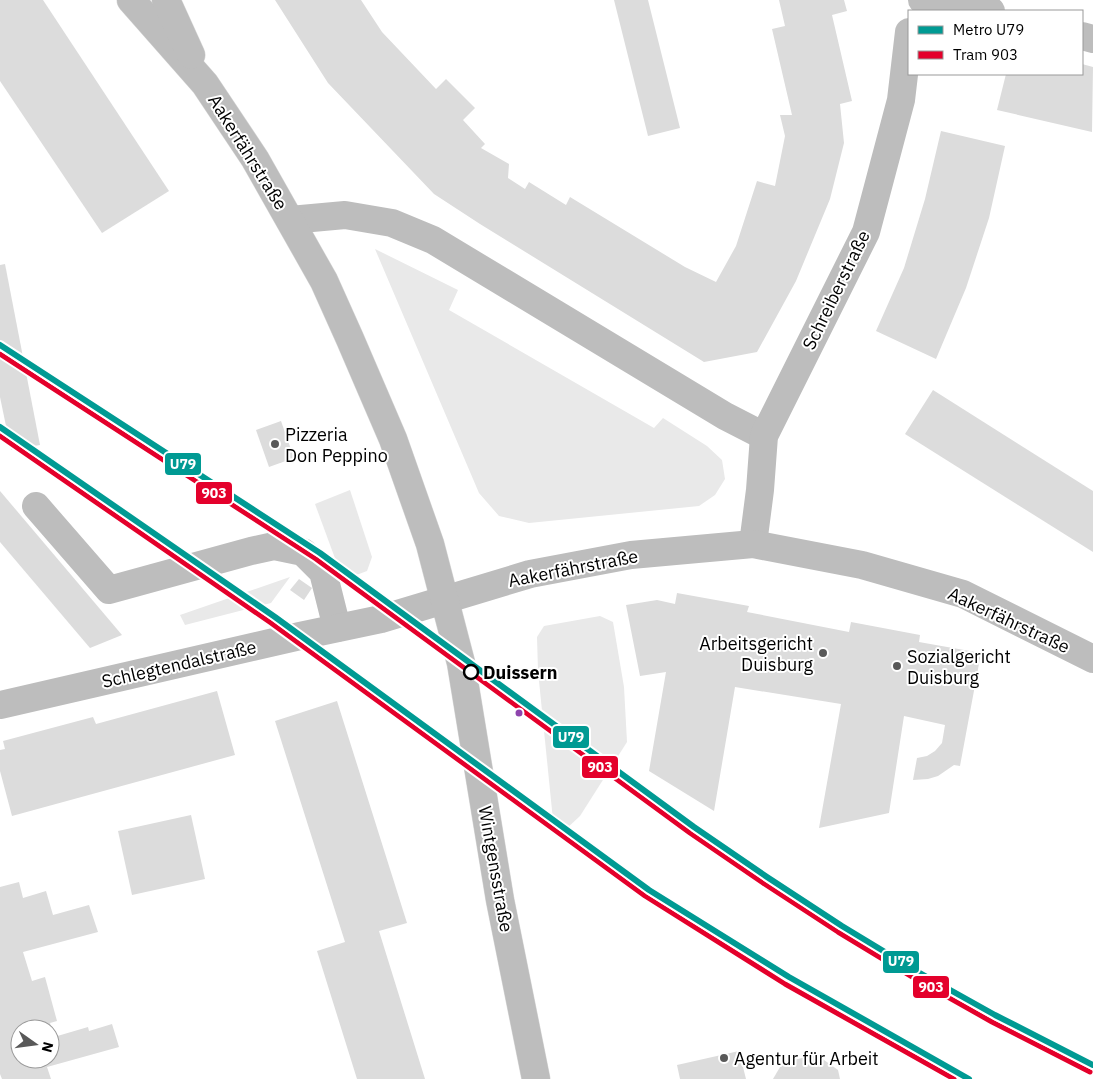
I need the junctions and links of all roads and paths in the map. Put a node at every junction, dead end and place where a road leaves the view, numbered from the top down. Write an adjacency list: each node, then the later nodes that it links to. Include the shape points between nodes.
1 (131, 0): 6 (street, Aakerfährstraße)
2 (166, 0): 6 (street, Aakerfährstraße)
3 (922, 0): 4 (street)
4 (986, 10)
5 (908, 40): 8 (street, Schreiberstraße, via 901,100 866,232)
6 (205, 84): 7 (street, Aakerfährstraße, via 255,159)
7 (290, 220): 8 (street, Aakerfährstraße, via 345,215 392,223 433,240 725,416); 11 (street, Aakerfährstraße, via 328,289 389,430 430,544)
8 (764, 436): 10 (street, Schreiberstraße)
9 (36, 506): 12 (street, via 108,590 274,546 303,552 323,572)
10 (753, 544): 11 (street, Aakerfährstraße, via 630,555 530,574); 13 (street, Aakerfährstraße, via 862,565 963,594)
11 (445, 599): 12 (street, Schlegtendalstraße, via 381,619); 15 (street, Wintgensstraße, via 461,663 500,900)
12 (337, 628): 14 (street, Schlegtendalstraße)
13 (1093, 659)
14 (0, 705)
15 (536, 1079)

